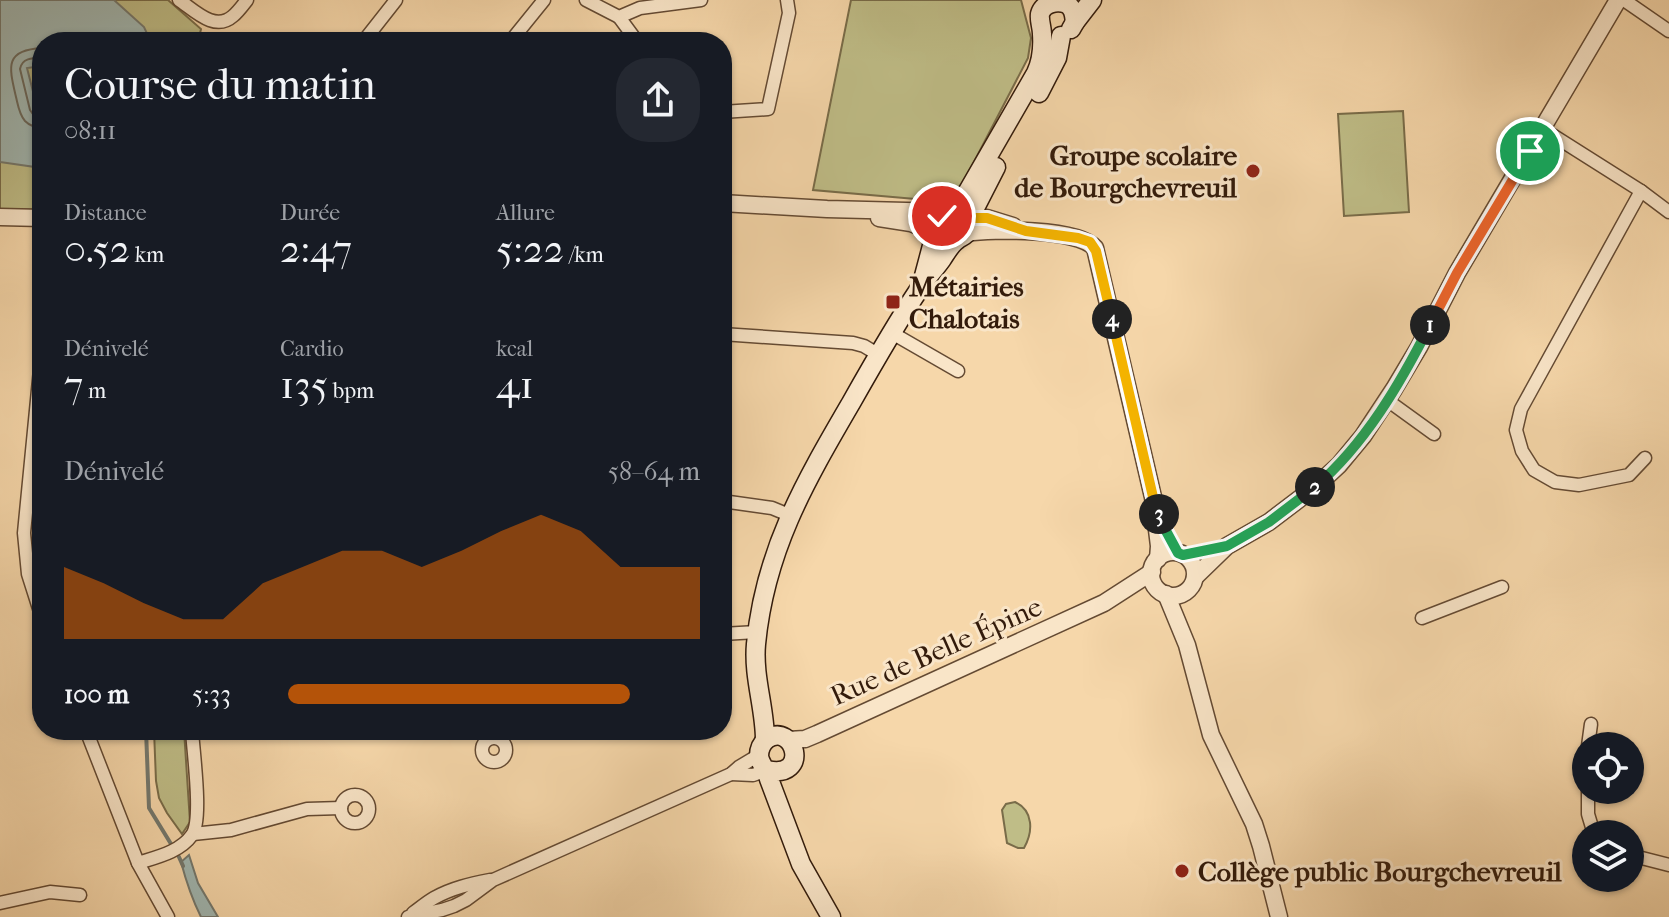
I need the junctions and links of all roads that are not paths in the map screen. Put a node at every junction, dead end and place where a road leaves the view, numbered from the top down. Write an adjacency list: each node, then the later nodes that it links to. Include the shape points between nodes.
1 (179, 0): 2 (street, via 204,19 219,23 232,18)
2 (247, 0)
3 (396, 0): 15 (street)
4 (544, 0): 16 (street)
5 (586, 0): 12 (street)
6 (701, 0): 12 (street, via 640,8)
7 (787, 0): 19 (street, via 789,13 768,109)
8 (1092, 0): 13 (main road)
9 (1621, 0): 14 (street); 20 (street)
10 (1060, 1): 11 (main road); 13 (main road, via 1073,10)
11 (1038, 14): 18 (main road, via 1050,35); 26 (main road, via 1041,59 1036,73 968,191)
12 (619, 17): 17 (street)
13 (1075, 22): 18 (main road)
14 (1669, 31)
15 (371, 32)
16 (518, 32)
17 (630, 32)
18 (1061, 36): 26 (main road, via 1051,71 973,212)
19 (732, 111)
20 (1543, 129): 21 (street); 31 (street)
21 (1641, 191): 23 (street); 34 (street, via 1521,409 1516,430 1534,470 1555,482 1579,485 1629,475)
22 (732, 204): 26 (street)
23 (1669, 212)
24 (0, 217): 25 (street)
25 (32, 218)
26 (955, 224): 27 (main road); 35 (street, via 1078,238 1095,248)
27 (892, 333): 29 (main road); 30 (street)
28 (732, 335): 29 (street, via 853,343)
29 (879, 355): 37 (main road)
30 (958, 371)
31 (1387, 400): 32 (street); 38 (street, via 1329,475 1269,522)
32 (1434, 434)
33 (32, 451): 42 (street, via 24,533)
34 (1645, 458)
35 (1153, 497): 39 (street); 40 (street, via 1159,546)
36 (732, 502): 37 (street)
37 (789, 515): 47 (main road)
38 (1227, 546): 39 (street); 41 (street)
39 (1180, 554): 40 (street, via 1167,553); 41 (street, via 1195,572)
40 (1155, 565): 44 (street, via 1155,585); 45 (street, Rue de Belle Épine)
41 (1190, 584): 44 (street, via 1176,595); 49 (street, via 1184,606)
42 (32, 587)
43 (1502, 587): 46 (street)
44 (1163, 593): 45 (street, Rue de Belle Épine); 49 (street)
45 (1104, 603): 54 (street, Rue de Belle Épine)
46 (1422, 618)
47 (757, 632): 48 (street); 54 (main road, via 756,671)
48 (732, 633)
49 (1187, 645): 65 (street, via 1211,735 1258,835)
50 (1591, 724): 51 (street)
51 (1590, 732)
52 (90, 740): 58 (street)
53 (193, 740): 56 (street, via 197,814)
54 (775, 752): 63 (street, via 753,775 731,774 493,880 454,906); 64 (main road, via 783,817 801,864)
55 (341, 808): 56 (street, via 307,809 231,830)
56 (193, 834): 58 (street, via 166,855)
57 (1644, 859): 59 (street)
58 (138, 863): 62 (street)
59 (1669, 865)
60 (80, 895): 61 (street, via 50,892)
61 (0, 903)
62 (168, 917)
63 (407, 917)
64 (831, 917)
65 (1279, 917)

